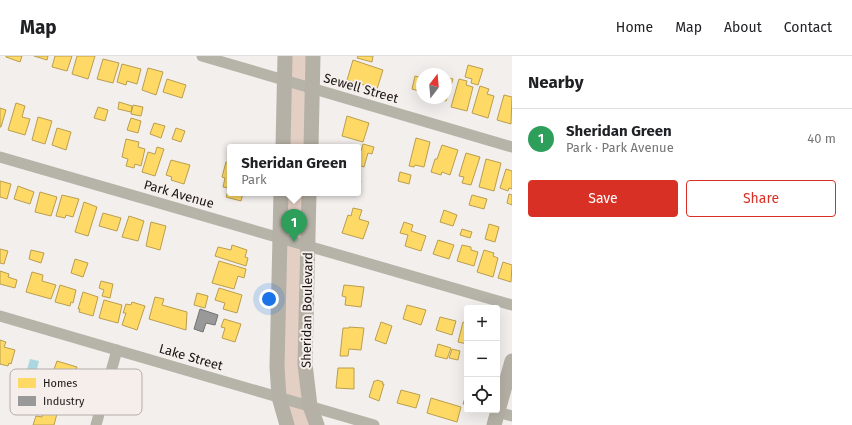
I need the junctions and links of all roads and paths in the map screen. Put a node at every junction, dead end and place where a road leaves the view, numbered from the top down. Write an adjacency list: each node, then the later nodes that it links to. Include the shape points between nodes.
1 (202, 56): 4 (street, Sewell Street)
2 (286, 56): 4 (main road)
3 (313, 56): 5 (main road)
4 (285, 80): 5 (street, Sewell Street); 6 (main road)
5 (312, 88): 7 (main road); 8 (street, Sewell Street)
6 (283, 144)
7 (311, 144)
8 (512, 147)
9 (0, 157): 12 (street, Park Avenue)
10 (281, 196): 12 (main road)
11 (309, 196): 13 (main road, Sheridan Boulevard)
12 (280, 238): 13 (street, Park Avenue); 19 (main road, via 277,367)
13 (308, 246): 14 (street, Park Avenue); 20 (main road, Sheridan Boulevard, via 305,364)
14 (512, 306)
15 (0, 316): 16 (street, Lake Street)
16 (117, 350): 18 (street); 19 (street, Lake Street)
17 (512, 361): 23 (main road)
18 (112, 369)
19 (279, 397): 20 (street, Lake Street); 25 (main road)
20 (310, 406): 26 (main road, Sheridan Boulevard); 27 (street, Lake Street)
21 (99, 415): 24 (street)
22 (512, 416): 23 (street)
23 (496, 418)
24 (96, 425)
25 (287, 425)
26 (316, 425)
27 (374, 425)

